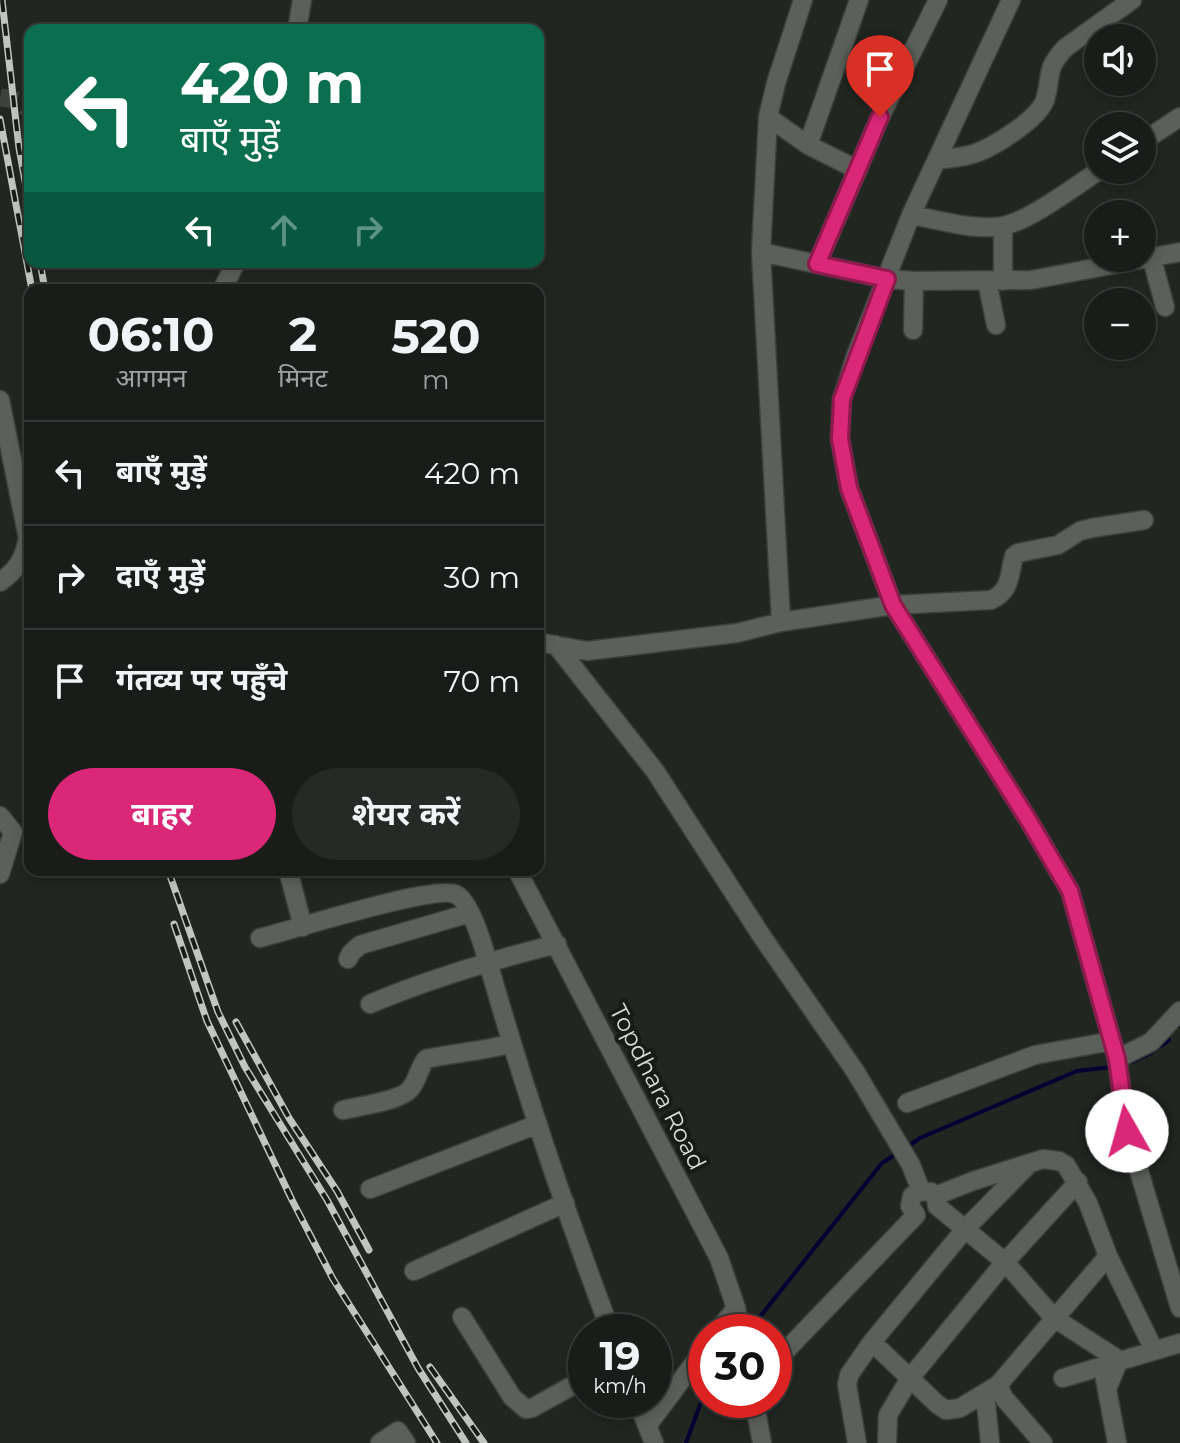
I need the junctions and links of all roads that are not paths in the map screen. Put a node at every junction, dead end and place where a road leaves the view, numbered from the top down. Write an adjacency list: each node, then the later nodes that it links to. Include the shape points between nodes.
1 (302, 0): 7 (street)
2 (803, 0): 8 (street)
3 (859, 0): 11 (street)
4 (938, 0): 13 (street)
5 (1011, 0): 12 (street)
6 (1132, 0): 12 (street, via 1056,58 1037,113 989,147)
7 (298, 24)
8 (768, 117): 11 (street); 17 (street)
9 (1180, 117): 10 (street)
10 (1156, 133)
11 (808, 145): 13 (street)
12 (937, 160): 15 (street)
13 (858, 170): 20 (street)
14 (1084, 180): 16 (street)
15 (911, 215): 16 (street); 23 (street)
16 (1003, 226): 25 (street)
17 (761, 252): 20 (street); 35 (street)
18 (1180, 252): 19 (street)
19 (1156, 258)
20 (817, 264): 23 (street)
21 (1084, 271): 25 (street)
22 (1156, 272): 26 (street)
23 (887, 279): 24 (street); 34 (street, via 842,399 840,439 849,488)
24 (914, 281): 25 (street); 28 (street)
25 (995, 281): 27 (street)
26 (1165, 307)
27 (996, 325)
28 (913, 330)
29 (0, 400): 30 (street)
30 (24, 518)
31 (1144, 520): 34 (street, via 1080,531 1058,545 1018,553 1008,585 997,598)
32 (24, 557): 33 (street)
33 (0, 582)
34 (893, 605): 35 (street); 51 (street, via 1070,891)
35 (781, 622): 36 (street, via 737,633 587,651)
36 (547, 644): 58 (street, via 655,771 855,1071)
37 (0, 816): 38 (street, via 13,832)
38 (0, 874)
39 (290, 876): 42 (street)
40 (520, 876): 44 (street, Topdhara Road)
41 (470, 913): 42 (street, via 458,895 449,892 412,896); 45 (street, via 360,945); 46 (street)
42 (303, 927): 43 (street)
43 (260, 938)
44 (557, 944): 46 (street); 65 (street, Topdhara Road, via 719,1258)
45 (348, 959)
46 (487, 961): 47 (street); 50 (street)
47 (370, 1004)
48 (1180, 1011): 49 (street)
49 (1173, 1034): 51 (street, via 1142,1047)
50 (511, 1043): 53 (street, via 426,1059 403,1096); 54 (street)
51 (1115, 1050): 52 (street, via 1035,1055); 64 (street, via 1127,1131)
52 (907, 1103)
53 (343, 1110)
54 (538, 1124): 57 (street); 59 (street)
55 (1029, 1164): 56 (street, via 1059,1161); 58 (street); 60 (street)
56 (1078, 1182): 61 (street); 62 (street)
57 (370, 1189)
58 (931, 1198): 60 (street); 74 (street, via 931,1215 916,1215)
59 (565, 1203): 63 (street); 67 (street)
60 (966, 1228): 62 (street); 72 (street)
61 (1108, 1256): 71 (street); 75 (street)
62 (1005, 1262): 71 (street); 77 (street)
63 (414, 1271)
64 (1177, 1282): 66 (street)
65 (736, 1308): 68 (street); 69 (street, Topdhara Road)
66 (1180, 1308)
67 (605, 1314)
68 (731, 1314)
69 (737, 1314)
70 (462, 1317): 80 (street, via 512,1397 526,1409)
71 (1054, 1318): 76 (street); 81 (street)
72 (872, 1342): 77 (street); 87 (street, via 847,1385)
73 (1180, 1343): 75 (street)
74 (792, 1344)
75 (1154, 1350): 76 (street)
76 (1110, 1362): 78 (street); 91 (street, via 1107,1389)
77 (910, 1378): 81 (street, via 946,1410); 88 (street, via 888,1415)
78 (1063, 1378)
79 (688, 1379): 83 (street)
80 (568, 1388)
81 (992, 1389): 89 (street); 90 (street)
82 (757, 1418): 86 (street)
83 (651, 1435)
84 (380, 1443): 85 (street, via 398,1431)
85 (406, 1443)
86 (762, 1443)
87 (857, 1443)
88 (887, 1443)
89 (990, 1443)
90 (1043, 1443)
91 (1117, 1443)

